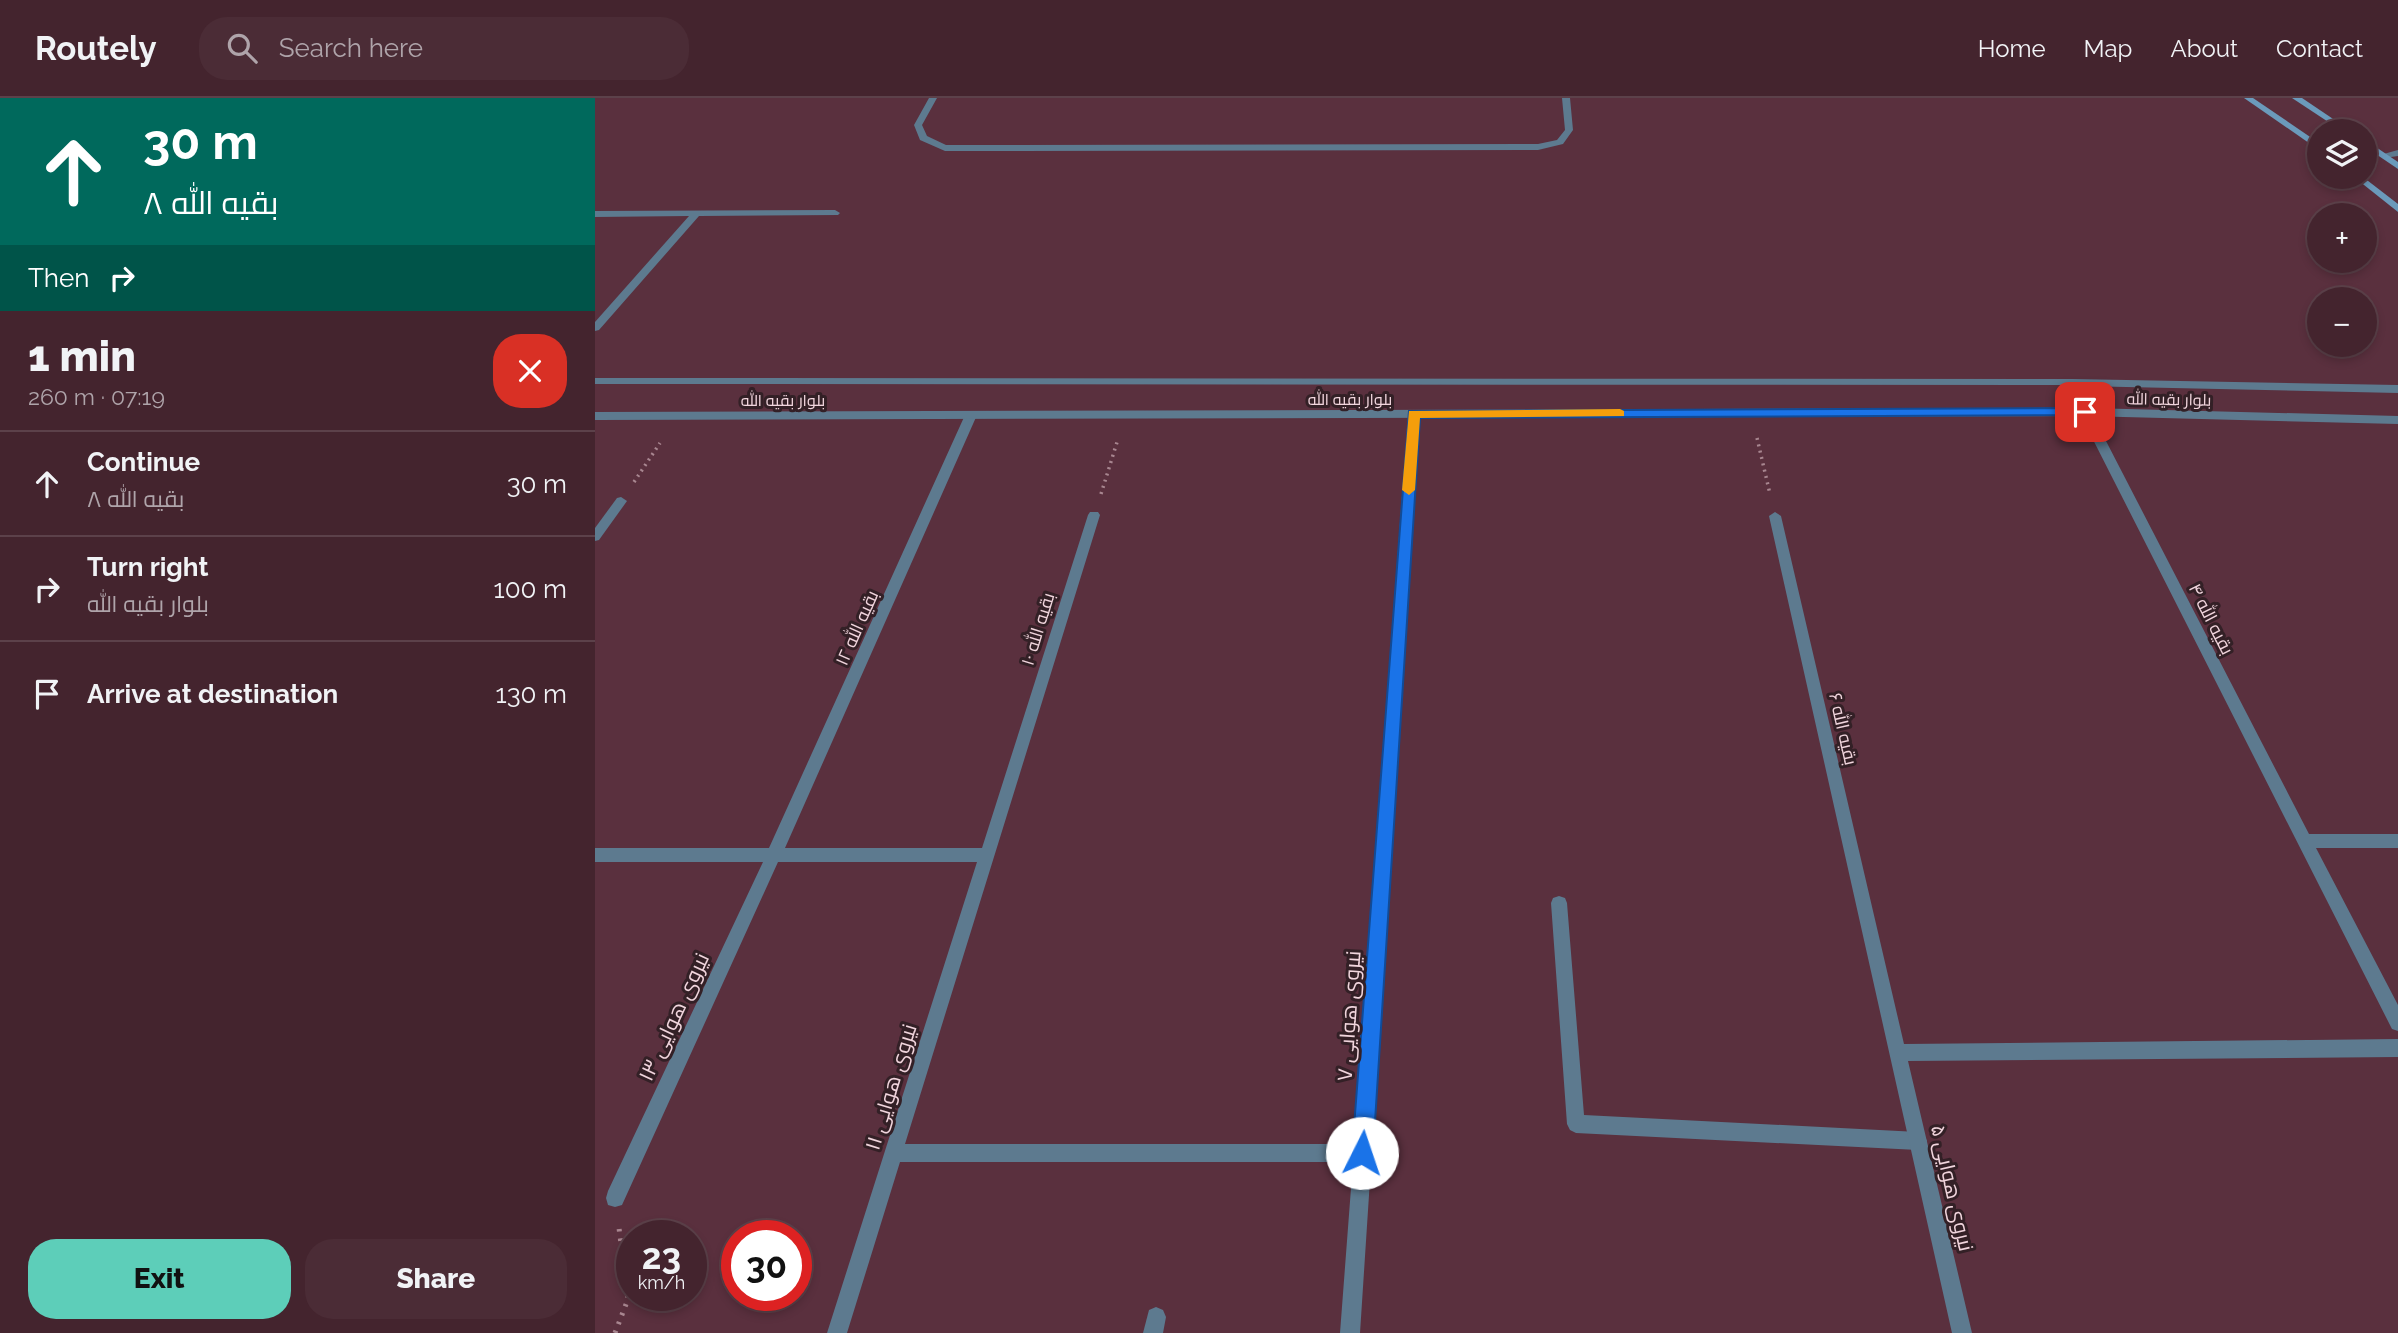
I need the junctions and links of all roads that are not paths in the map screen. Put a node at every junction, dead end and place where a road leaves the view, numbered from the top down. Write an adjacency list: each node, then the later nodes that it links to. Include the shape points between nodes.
1 (933, 98): 2 (street, via 918,125 923,138 945,148 1538,147 1560,142 1569,130)
2 (1566, 98)
3 (2248, 98): 6 (main road)
4 (2296, 98): 5 (main road)
5 (2328, 119)
6 (2307, 139)
7 (2377, 150): 9 (main road)
8 (2398, 153): 9 (street)
9 (2384, 155): 10 (main road)
10 (2398, 166)
11 (2373, 189): 12 (main road)
12 (2398, 209)
13 (697, 213): 14 (street); 15 (street); 16 (street)
14 (835, 213)
15 (595, 214)
16 (595, 328)
17 (595, 380): 18 (street, بلوار بقیه الله)
18 (2073, 382): 19 (street, بلوار بقیه الله); 20 (street, بقیه الله ۴)
19 (2398, 389)
20 (2085, 412): 21 (street, بلوار بقیه الله); 24 (street, بلوار بقیه الله); 29 (street, بقیه الله ۴)
21 (1414, 414): 22 (street, بلوار بقیه الله); 40 (street, نیروی هوایی ۷)
22 (971, 415): 23 (street, بلوار بقیه الله); 32 (street, بقیه الله ۱۲)
23 (595, 416)
24 (2398, 420)
25 (621, 501): 28 (street)
26 (1094, 515): 33 (street, بقیه الله ۱۰)
27 (1775, 516): 37 (street, بقیه الله ۶)
28 (595, 536)
29 (2306, 841): 30 (street); 35 (street, بقیه الله ۴)
30 (2398, 841)
31 (595, 855): 32 (street)
32 (774, 855): 33 (street); 41 (street, نیروی هوایی ۱۳)
33 (988, 855): 39 (street, نیروی هوایی ۱۱)
34 (1559, 903): 38 (street, via 1576,1124)
35 (2398, 1023)
36 (2398, 1048): 37 (street)
37 (1897, 1053): 38 (street, نیروی هوایی ۵)
38 (1918, 1141): 44 (street, نیروی هوایی ۵)
39 (894, 1153): 40 (street); 42 (street, نیروی هوایی ۱۱)
40 (1362, 1153): 43 (street, نیروی هوایی ۷)
41 (615, 1198)
42 (837, 1333)
43 (1350, 1333)
44 (1962, 1333)

